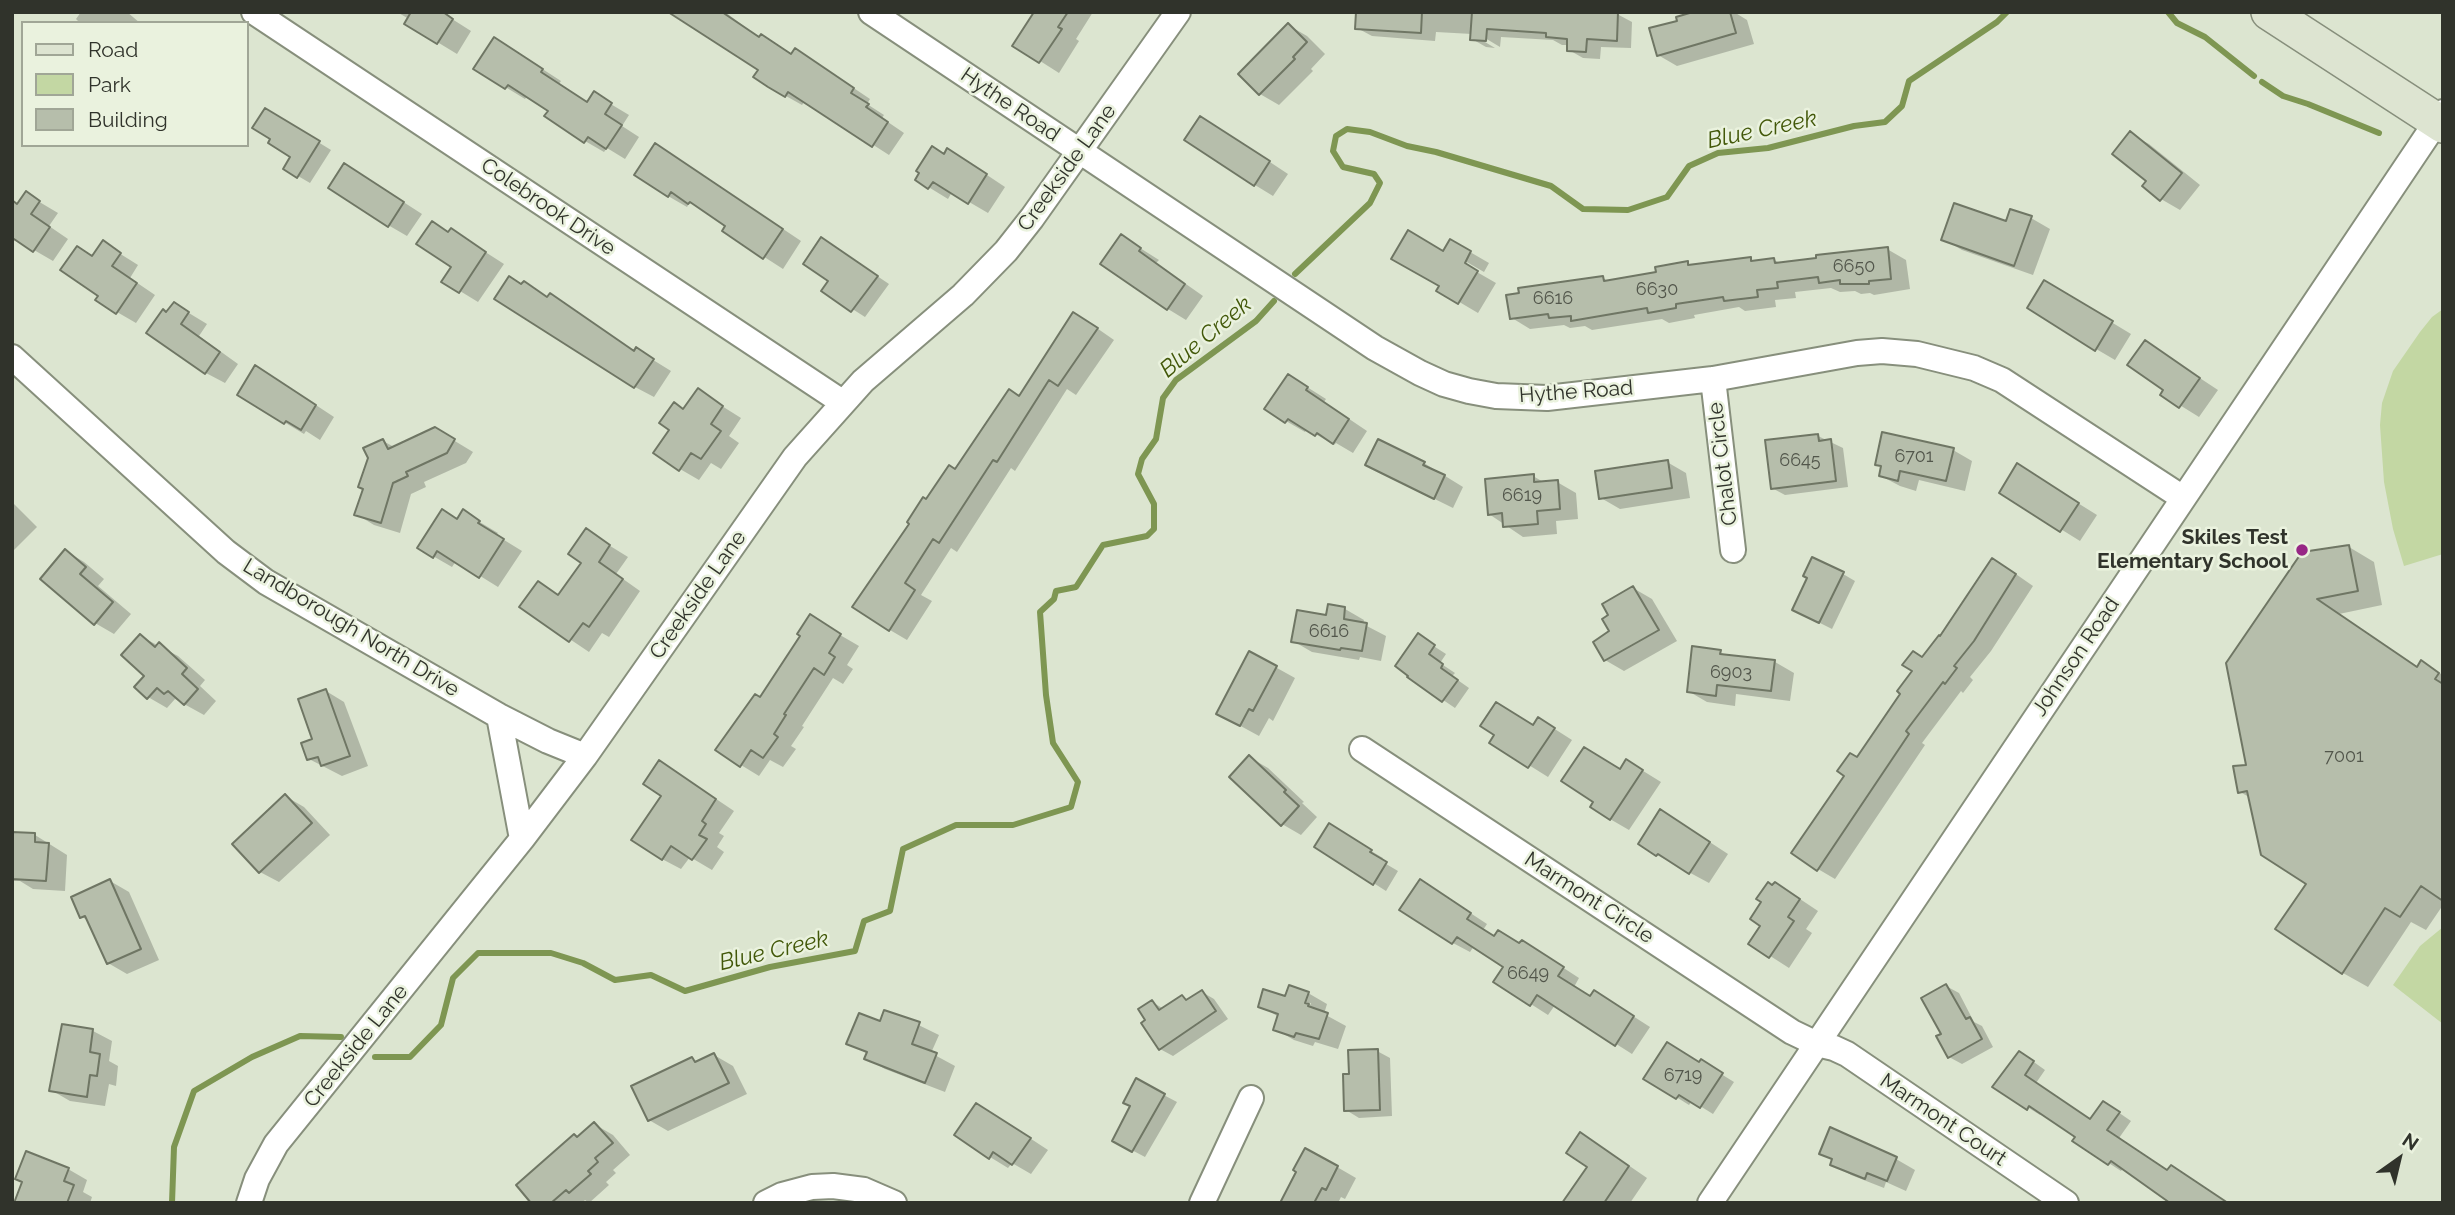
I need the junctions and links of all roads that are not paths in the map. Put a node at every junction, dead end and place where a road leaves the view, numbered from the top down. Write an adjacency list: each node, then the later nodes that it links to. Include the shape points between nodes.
1 (254, 12): 9 (street, Colebrook Drive)
2 (871, 12): 6 (street, Hythe Road)
3 (1178, 12): 6 (street, Creekside Lane)
4 (2269, 12): 5 (main road)
5 (2441, 119): 10 (street, Johnson Road)
6 (1079, 151): 8 (street, Hythe Road, via 1375,348 1444,384 1496,396 1547,398); 9 (street, Creekside Lane, via 1026,227 992,266)
7 (12, 357): 12 (street, Landborough North Drive, via 226,552 266,582)
8 (1713, 379): 10 (street, Hythe Road, via 1857,353 1891,351 1944,359 1993,375 2020,390); 11 (street, Chalot Circle)
9 (842, 402): 14 (street, Creekside Lane, via 782,475)
10 (2183, 498): 16 (street, Johnson Road)
11 (1733, 550)
12 (499, 716): 14 (street, Landborough North Drive); 15 (street)
13 (1362, 749): 16 (street, Marmont Circle, via 1792,1032)
14 (585, 756): 15 (street, Creekside Lane)
15 (522, 839): 18 (street, Creekside Lane, via 276,1144)
16 (1817, 1044): 22 (street, Johnson Road); 23 (street, Marmont Court, via 1847,1054)
17 (1251, 1098): 21 (street)
18 (249, 1203)
19 (766, 1203): 20 (street, via 812,1187 833,1186 864,1190)
20 (894, 1203)
21 (1202, 1203)
22 (1710, 1203)
23 (2066, 1203)

